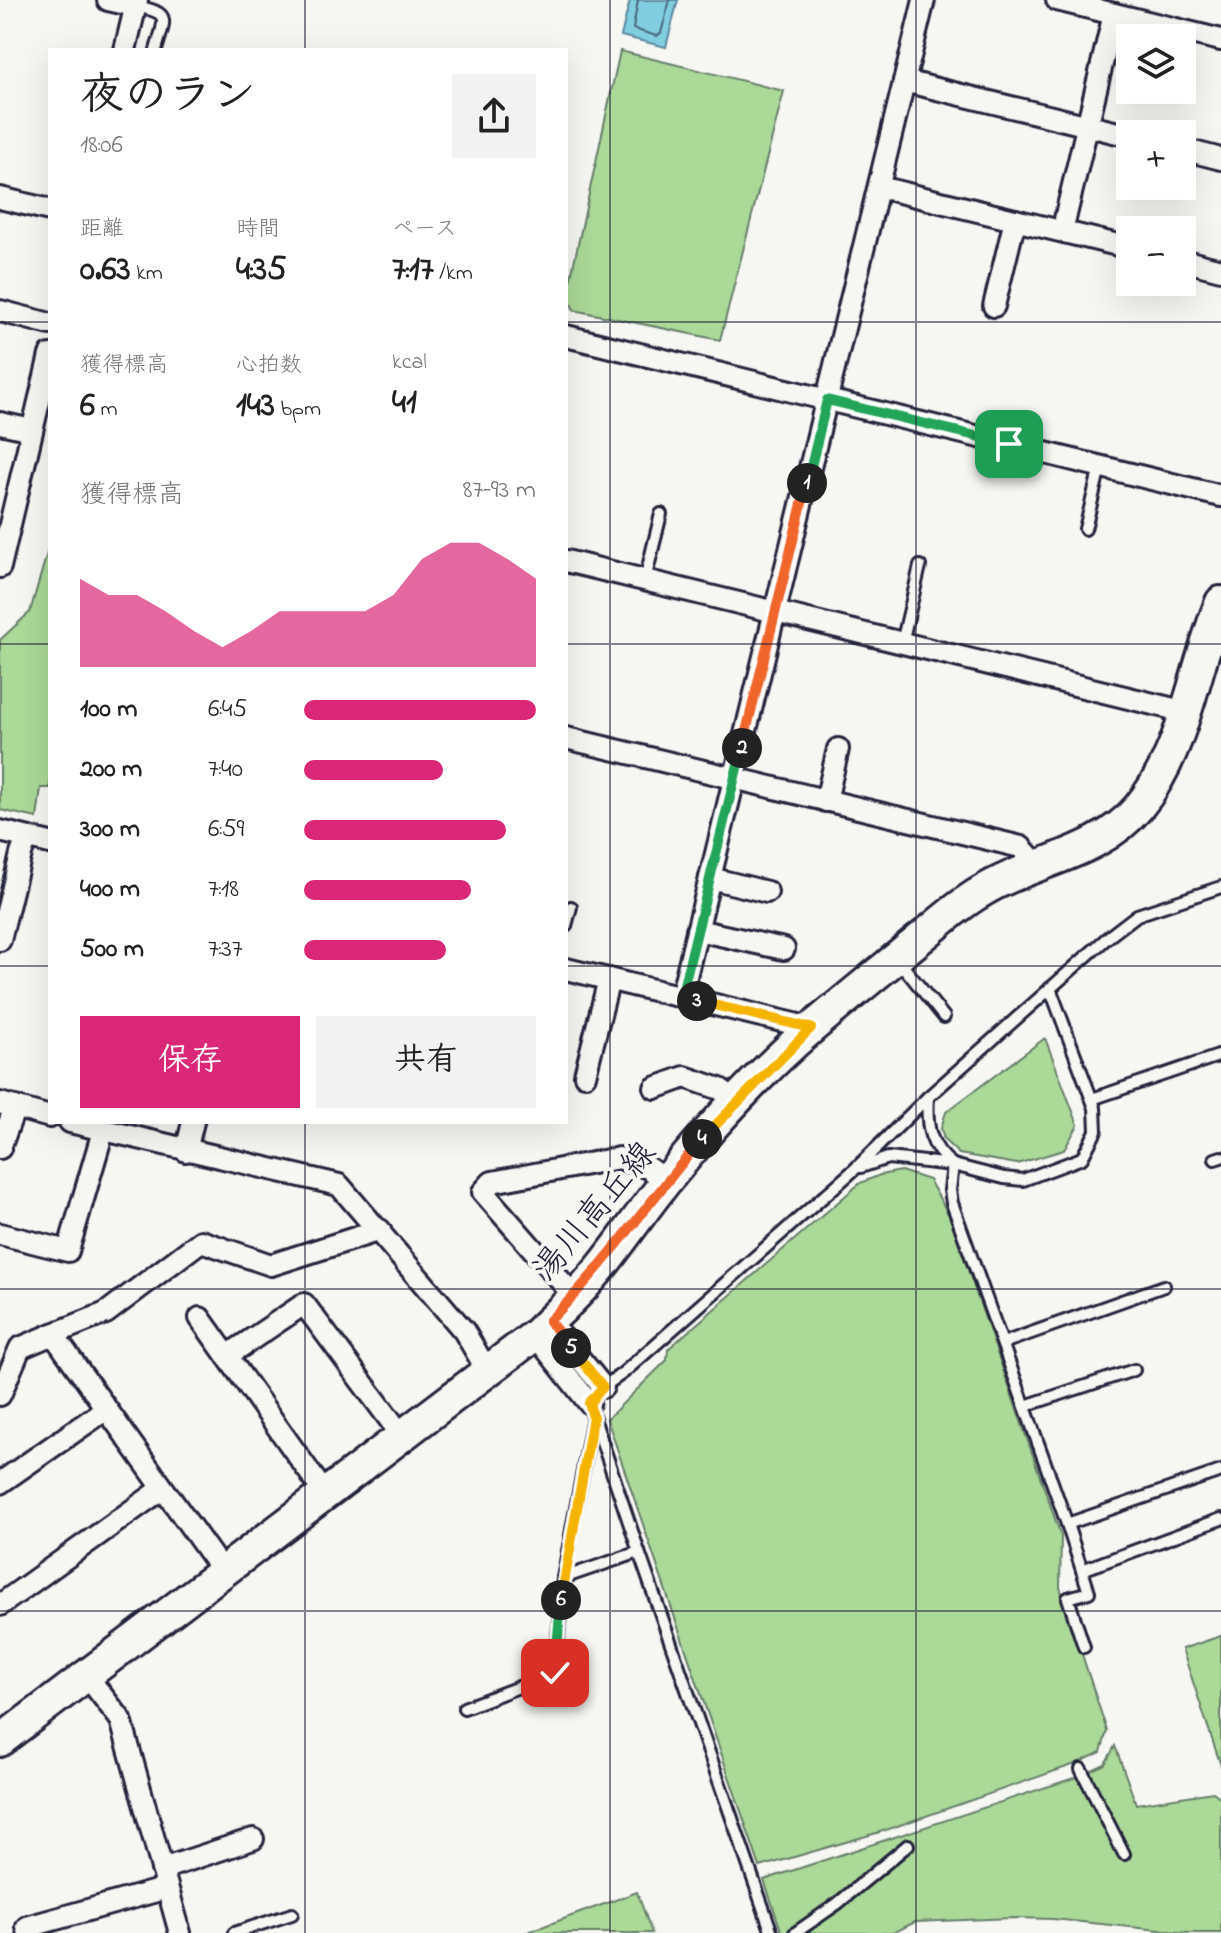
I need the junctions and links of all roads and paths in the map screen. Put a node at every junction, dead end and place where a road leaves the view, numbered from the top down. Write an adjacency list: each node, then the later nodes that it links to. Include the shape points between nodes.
1 (108, 0): 4 (street)
2 (924, 0): 9 (street)
3 (1057, 0): 5 (street)
4 (136, 3): 7 (street); 8 (lane, via 162,16)
5 (1114, 14): 6 (street); 10 (street)
6 (1221, 40)
7 (125, 48)
8 (157, 48)
9 (904, 81): 10 (street); 14 (street)
10 (1088, 126): 11 (street); 17 (street)
11 (1116, 133)
12 (1196, 153): 13 (street)
13 (1221, 159)
14 (879, 187): 18 (street); 27 (street)
15 (0, 198): 16 (street)
16 (48, 210)
17 (1065, 219)
18 (1015, 220): 19 (street); 22 (street)
19 (1116, 245)
20 (1196, 264): 21 (street)
21 (1221, 270)
22 (994, 306)
23 (0, 311): 24 (street)
24 (48, 323)
25 (568, 336): 27 (street)
26 (47, 384): 29 (street)
27 (827, 400): 30 (street); 39 (street)
28 (0, 423): 29 (street)
29 (32, 430): 36 (street)
30 (1100, 467): 31 (street); 33 (lane)
31 (1221, 496)
32 (661, 514): 37 (lane)
33 (1085, 529)
34 (568, 561): 37 (street)
35 (920, 566): 40 (lane)
36 (0, 567)
37 (645, 580): 39 (street)
38 (1221, 602): 41 (street, 湯川高丘線)
39 (775, 612): 40 (street); 45 (street)
40 (902, 643): 42 (street)
41 (1213, 653): 42 (street, 湯川高丘線)
42 (1186, 712): 50 (street, 湯川高丘線, via 1162,769 1138,808 1094,843)
43 (568, 738): 45 (street)
44 (838, 749): 46 (street)
45 (735, 779): 46 (street); 51 (street)
46 (826, 801): 50 (street, via 1021,847)
47 (0, 831): 48 (street)
48 (27, 838): 49 (street); 57 (street)
49 (48, 843)
50 (1038, 866): 59 (street, 湯川高丘線, via 976,894)
51 (710, 878): 53 (street); 56 (street)
52 (1221, 887): 62 (lane, via 1137,915)
53 (767, 892)
54 (571, 907): 55 (lane)
55 (568, 918)
56 (697, 930): 58 (street); 63 (street)
57 (0, 940)
58 (784, 949)
59 (896, 958): 64 (lane); 65 (street, 湯川高丘線)
60 (568, 969): 61 (street)
61 (609, 979): 63 (street); 67 (street)
62 (1050, 988): 69 (lane); 70 (lane)
63 (681, 997): 65 (street)
64 (944, 1017)
65 (811, 1028): 71 (street, 湯川高丘線)
66 (1221, 1055): 70 (lane)
67 (585, 1075)
68 (655, 1088): 71 (street, via 685,1077)
69 (928, 1097): 79 (lane, via 931,1139); 80 (lane)
70 (1092, 1099): 79 (lane, via 1096,1131 1082,1158 1073,1163 1023,1180)
71 (737, 1101): 81 (street, 湯川高丘線)
72 (7, 1105): 73 (street); 77 (street)
73 (48, 1116)
74 (77, 1124): 76 (street)
75 (193, 1124): 78 (street)
76 (103, 1131): 78 (street); 83 (street, via 68,1251)
77 (0, 1148)
78 (186, 1151): 82 (street, via 339,1185)
79 (953, 1165): 80 (lane, via 888,1158); 89 (lane, via 952,1203)
80 (855, 1169): 94 (lane)
81 (667, 1181): 85 (street, 湯川高丘線); 85 (street, via 619,1158 492,1182 483,1192)
82 (380, 1230): 88 (street, via 271,1265 201,1241 106,1313); 92 (street, via 464,1331)
83 (0, 1234)
84 (1164, 1286): 89 (lane)
85 (574, 1296): 87 (street, 湯川高丘線)
86 (200, 1318): 90 (street)
87 (542, 1328): 92 (street, 湯川高丘線); 94 (street); 97 (street)
88 (53, 1334): 93 (street, via 20,1348); 96 (street)
89 (1003, 1343): 95 (lane)
90 (227, 1356): 98 (street, via 304,1304); 102 (street)
91 (1134, 1370): 95 (lane)
92 (488, 1372): 98 (street, 湯川高丘線)
93 (2, 1383)
94 (603, 1387): 97 (lane)
95 (1025, 1406): 104 (lane)
96 (105, 1410): 100 (street); 101 (street)
97 (591, 1410): 105 (lane); 108 (lane)
98 (402, 1436): 102 (street, 湯川高丘線)
99 (1220, 1474): 104 (lane)
100 (0, 1483)
101 (162, 1489): 107 (street); 109 (street)
102 (325, 1494): 107 (street, 湯川高丘線)
103 (1221, 1519): 106 (lane)
104 (1067, 1524): 106 (lane)
105 (639, 1552): 108 (lane); 123 (lane)
106 (1082, 1570): 110 (lane, via 1089,1592 1068,1598)
107 (223, 1572): 111 (street, 湯川高丘線)
108 (563, 1578): 112 (lane, via 555,1673)
109 (0, 1605)
110 (1084, 1647)
111 (87, 1676): 113 (street, 湯川高丘線); 118 (street, via 121,1720)
112 (464, 1708)
113 (0, 1741)
114 (1081, 1769): 117 (lane)
115 (253, 1839): 118 (street)
116 (908, 1845): 124 (lane)
117 (1124, 1854)
118 (165, 1879): 120 (street, via 27,1927); 121 (street)
119 (292, 1914): 122 (lane)
120 (29, 1933)
121 (180, 1933)
122 (234, 1933)
123 (772, 1933)
124 (795, 1933)

